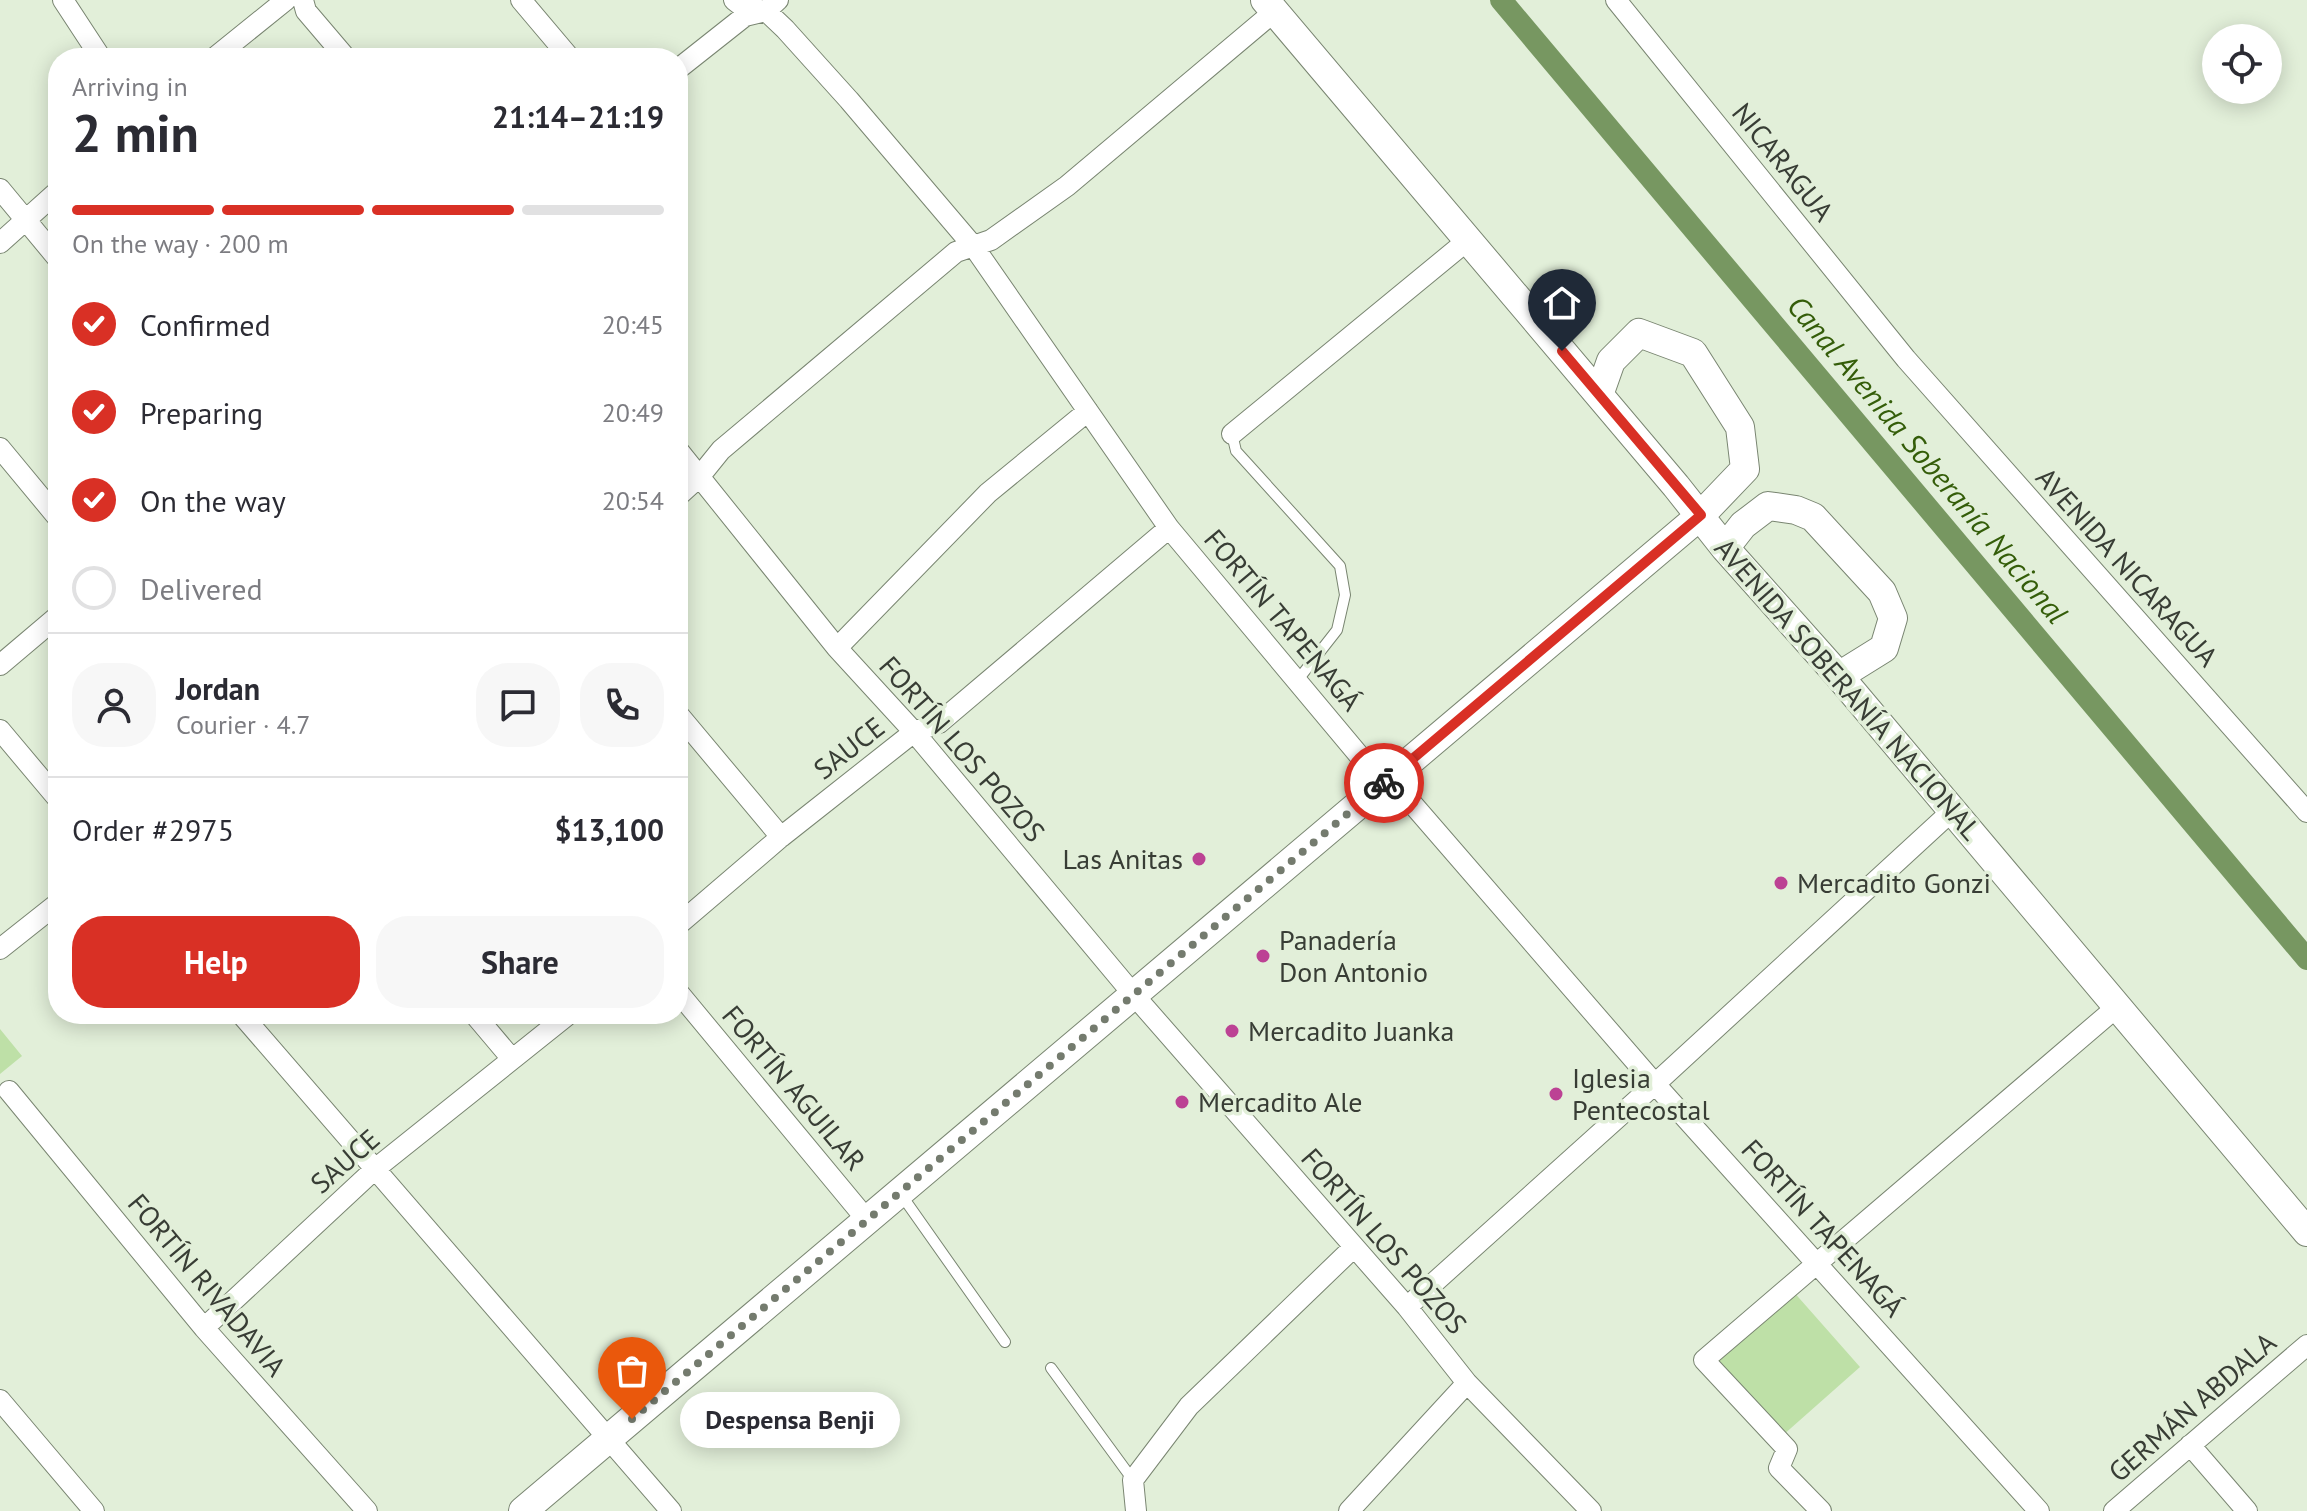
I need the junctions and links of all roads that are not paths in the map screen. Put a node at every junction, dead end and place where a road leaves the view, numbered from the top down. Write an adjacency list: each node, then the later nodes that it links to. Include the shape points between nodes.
1 (63, 0): 9 (street)
2 (286, 0): 10 (street)
3 (303, 0): 11 (street)
4 (521, 0): 12 (street)
5 (734, 0): 7 (street, FORTÍN TAPENAGÁ, via 743,7)
6 (1616, 0): 21 (street, NICARAGUA)
7 (772, 6): 13 (street, via 745,16); 20 (street, FORTÍN TAPENAGÁ)
8 (1270, 6): 17 (main road, AVENIDA SOBERANÍA NACIONAL); 20 (street, via 1230,51 1067,186)
9 (94, 48)
10 (226, 48)
11 (337, 48)
12 (562, 48)
13 (688, 61)
14 (0, 189): 16 (street)
15 (48, 200): 16 (street)
16 (26, 220): 18 (street); 19 (street)
17 (1468, 240): 22 (main road, AVENIDA SOBERANÍA NACIONAL); 24 (street)
18 (0, 243)
19 (48, 247)
20 (974, 247): 23 (street, FORTÍN TAPENAGÁ); 27 (street, via 956,252 721,450)
21 (1906, 359): 44 (street, AVENIDA NICARAGUA)
22 (1599, 395): 30 (main road, AVENIDA SOBERANÍA NACIONAL); 30 (main road, via 1611,361 1639,333 1693,353 1740,427 1745,469)
23 (1088, 411): 31 (street, FORTÍN TAPENAGÁ); 34 (street, via 988,493)
24 (1232, 434): 37 (lane, via 1236,451 1340,566 1345,595 1337,630)
25 (0, 448): 29 (street)
26 (688, 462): 27 (street, FORTÍN LOS POZOS)
27 (700, 476): 28 (street); 34 (street, FORTÍN LOS POZOS)
28 (688, 487)
29 (48, 506)
30 (1701, 515): 32 (main road, AVENIDA SOBERANÍA NACIONAL); 41 (main road)
31 (1169, 528): 37 (street, FORTÍN TAPENAGÁ); 40 (street, SAUCE, via 939,723)
32 (1725, 548): 36 (main road, AVENIDA SOBERANÍA NACIONAL); 36 (main road, via 1768,506 1796,510 1813,517 1882,592 1893,618 1884,648)
33 (48, 624): 35 (street)
34 (837, 648): 40 (street, FORTÍN LOS POZOS)
35 (0, 665)
36 (1839, 676): 43 (main road, AVENIDA SOBERANÍA NACIONAL)
37 (1297, 681): 41 (street, FORTÍN TAPENAGÁ, via 1373,772)
38 (688, 726): 45 (street)
39 (0, 730): 42 (street)
40 (914, 732): 45 (street, SAUCE); 49 (street, FORTÍN LOS POZOS)
41 (1390, 778): 49 (main road); 56 (street, FORTÍN TAPENAGÁ)
42 (48, 787)
43 (1952, 811): 51 (main road, AVENIDA SOBERANÍA NACIONAL); 56 (street)
44 (2307, 812)
45 (781, 837): 47 (street, SAUCE)
46 (48, 911): 48 (street)
47 (688, 916)
48 (0, 949)
49 (1133, 994): 59 (main road); 62 (street, FORTÍN LOS POZOS)
50 (688, 1004): 60 (street, FORTÍN AGUILAR)
51 (2118, 1006): 61 (main road, AVENIDA SOBERANÍA NACIONAL); 63 (street)
52 (250, 1024): 58 (street)
53 (482, 1024): 55 (street)
54 (556, 1024): 55 (street, SAUCE)
55 (512, 1059): 58 (street, SAUCE)
56 (1655, 1084): 63 (street, FORTÍN TAPENAGÁ); 64 (street)
57 (9, 1091): 65 (street, FORTÍN RIVADAVIA)
58 (375, 1169): 65 (street, SAUCE); 71 (street)
59 (900, 1192): 60 (main road); 66 (lane)
60 (867, 1220): 71 (main road)
61 (2307, 1232)
62 (1354, 1247): 64 (street, FORTÍN LOS POZOS); 73 (street, via 1189,1406)
63 (1815, 1263): 81 (street, via 1704,1360 1787,1449 1779,1468); 82 (street, FORTÍN TAPENAGÁ)
64 (1407, 1307): 69 (street, FORTÍN LOS POZOS)
65 (204, 1328): 75 (street, FORTÍN RIVADAVIA)
66 (1005, 1342)
67 (2307, 1345): 72 (street, GERMÁN ABDALA)
68 (1051, 1368): 73 (lane)
69 (1467, 1383): 79 (street); 80 (street, FORTÍN LOS POZOS)
70 (0, 1400): 74 (street)
71 (609, 1439): 76 (main road); 77 (street)
72 (2190, 1445): 83 (street, GERMÁN ABDALA); 84 (street)
73 (1133, 1480): 78 (street)
74 (94, 1511)
75 (367, 1511)
76 (523, 1511)
77 (671, 1511)
78 (1136, 1511)
79 (1349, 1511)
80 (1591, 1511)
81 (1821, 1511)
82 (2039, 1511)
83 (2114, 1511)
84 (2247, 1511)

